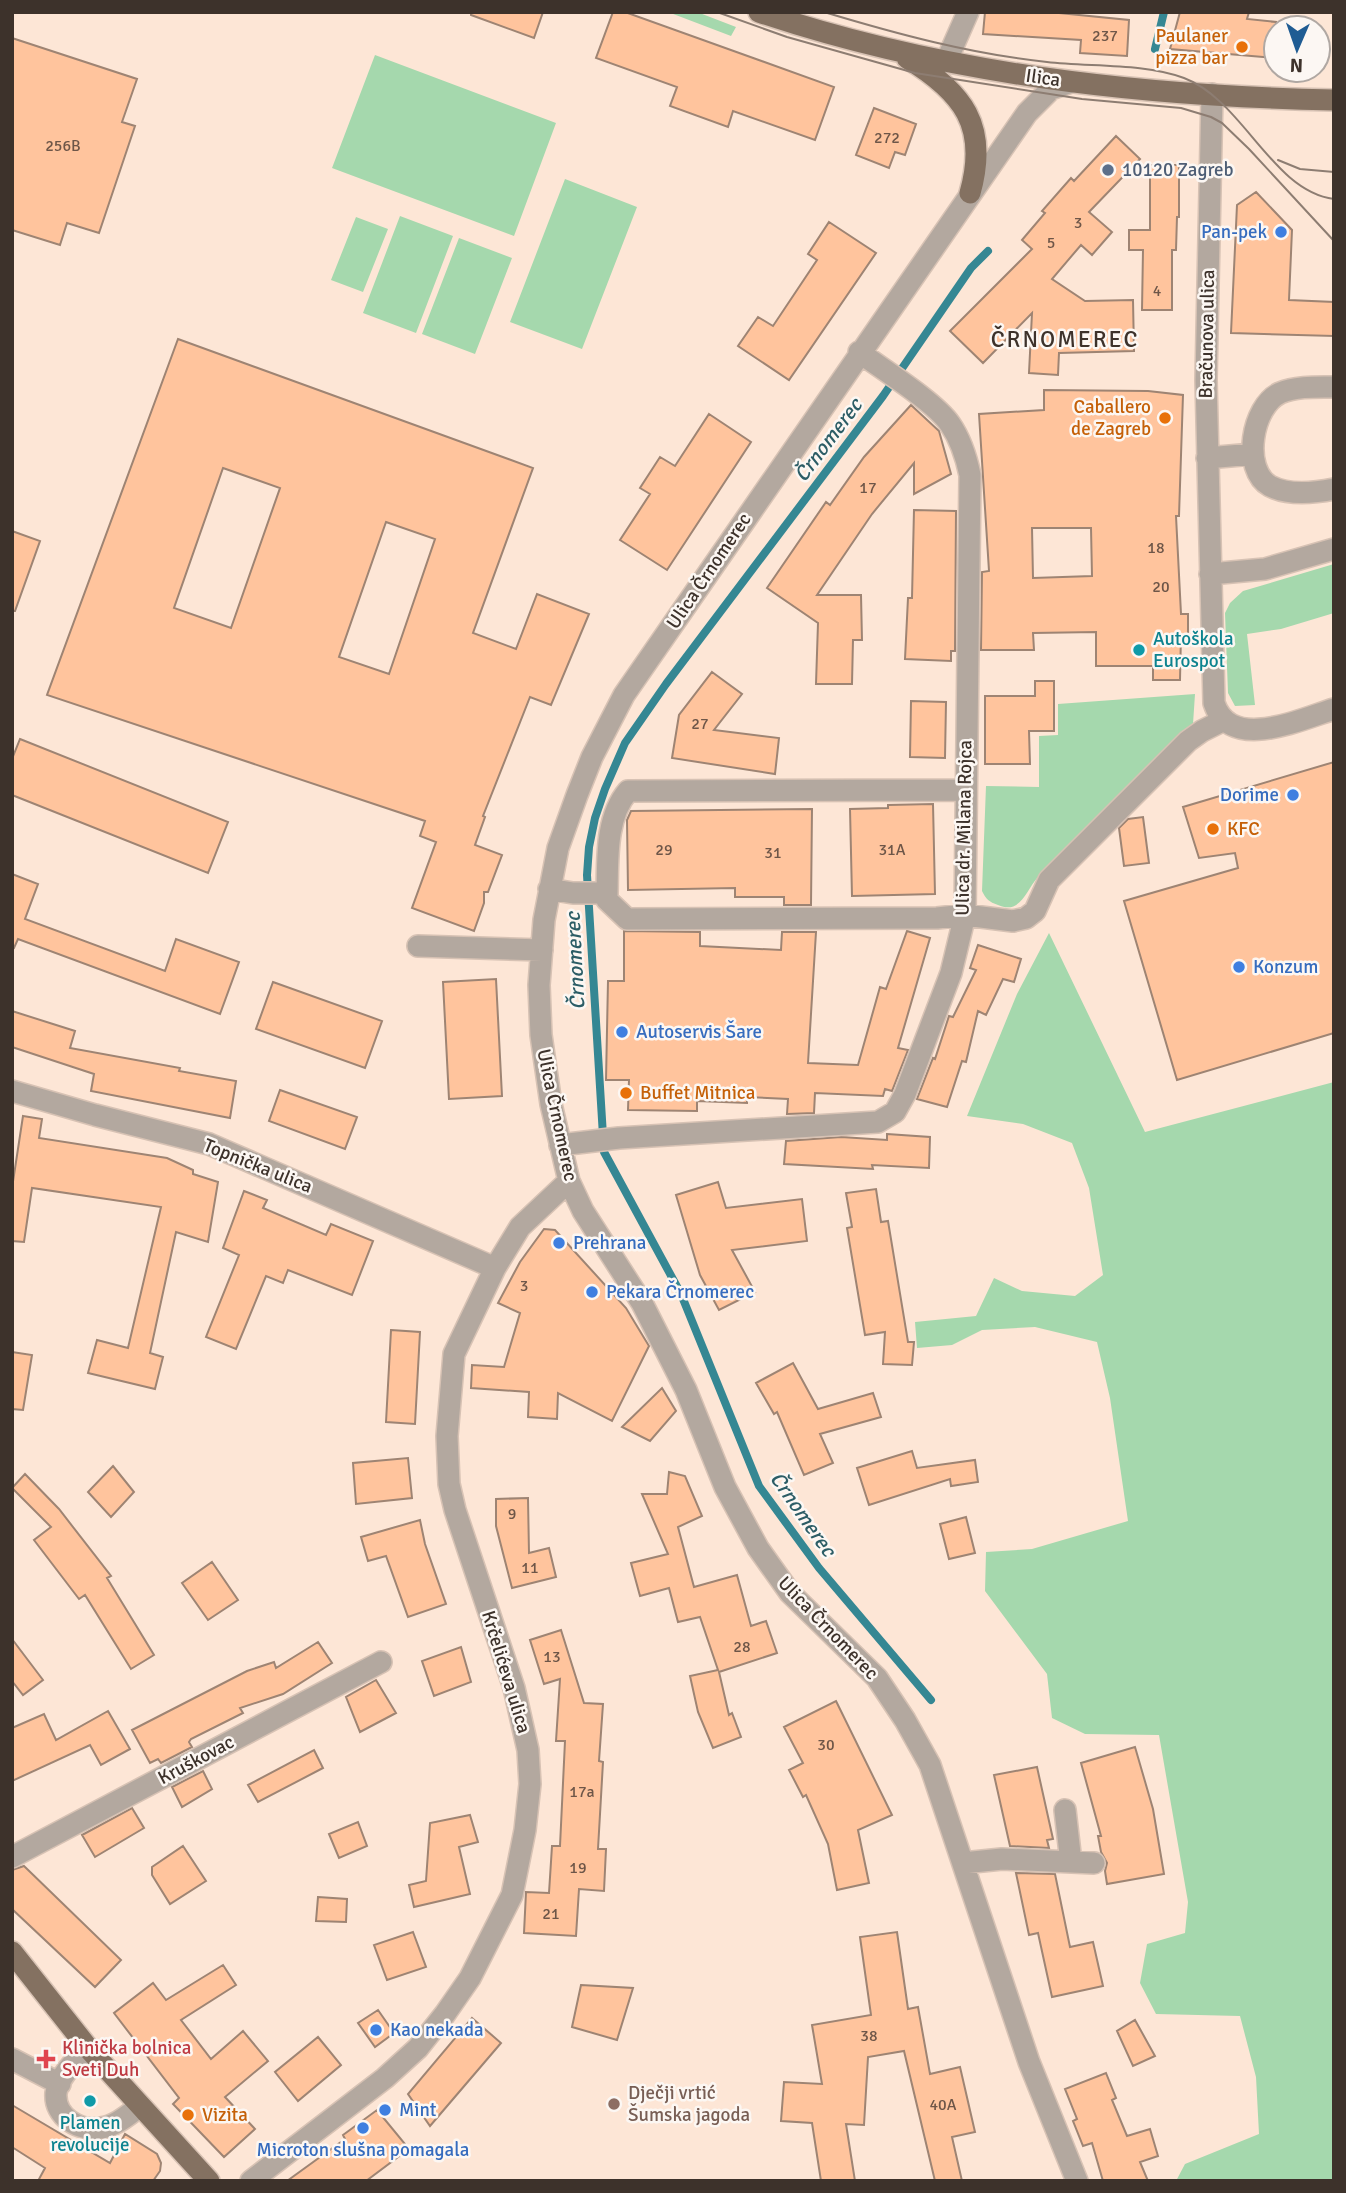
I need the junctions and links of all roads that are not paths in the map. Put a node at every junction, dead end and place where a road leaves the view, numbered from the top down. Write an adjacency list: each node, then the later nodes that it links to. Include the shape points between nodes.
1 (759, 12): 3 (main road, Ilica)
2 (968, 12): 4 (street)
3 (893, 50): 4 (main road, Ilica); 8 (main road, via 945,84 964,106 977,158)
4 (946, 62): 5 (main road, Ilica)
5 (1072, 82): 6 (main road, Ilica); 8 (street, Ulica Črnomerec, via 1051,89 1035,103)
6 (1212, 94): 7 (main road, Ilica); 12 (street, Bračunova ulica)
7 (1334, 100)
8 (970, 193): 9 (street, Ulica Črnomerec)
9 (859, 352): 18 (street, Ulica dr. Milana Rojca, via 948,421 965,450 970,475); 19 (street, Ulica Črnomerec, via 624,695 577,795)
10 (1334, 387): 11 (street, via 1291,389 1265,404)
11 (1253, 454): 12 (street); 13 (street, via 1259,476 1270,485 1289,492)
12 (1207, 458): 15 (street, Bračunova ulica)
13 (1334, 489)
14 (1334, 549): 15 (street, via 1265,569)
15 (1210, 573): 17 (street, Bračunova ulica, via 1212,681 1214,703)
16 (1334, 709): 17 (street, via 1251,730)
17 (1223, 721): 21 (street, via 1188,741 1049,880 1035,911 1026,918 1013,921)
18 (965, 790): 20 (street, via 628,791 610,833); 21 (street, Ulica dr. Milana Rojca)
19 (549, 889): 20 (street); 23 (street, Ulica Črnomerec)
20 (605, 893): 21 (street, via 627,919)
21 (965, 915): 25 (street, Ulica dr. Milana Rojca, via 951,973 895,1112 877,1122)
22 (418, 946): 23 (street)
23 (542, 950): 25 (street, Ulica Črnomerec, via 541,1035)
24 (12, 1091): 27 (street, Topnička ulica, via 209,1144)
25 (560, 1145): 26 (street, Ulica Črnomerec)
26 (569, 1181): 27 (street, Krčelićeva ulica, via 520,1227); 32 (street, Ulica Črnomerec, via 642,1303 686,1390 725,1487 758,1548 790,1593 877,1678 905,1720 930,1765)
27 (495, 1268): 40 (street, Krčelićeva ulica, via 454,1354 447,1436 455,1510 514,1688 528,1749 525,1830 512,1895 470,1978 418,2048)
28 (381, 1662): 30 (street, Kruškovac)
29 (1065, 1810): 31 (street)
30 (12, 1857)
31 (1072, 1862): 32 (street, via 1002,1859); 33 (street)
32 (963, 1863): 41 (street, Ulica Črnomerec, via 1029,2062)
33 (1094, 1863)
34 (12, 1952): 35 (main road)
35 (88, 2048): 37 (street); 38 (main road)
36 (12, 2059): 37 (street)
37 (60, 2084): 38 (street, via 56,2093 59,2108 77,2126 102,2128)
38 (139, 2107): 39 (main road)
39 (209, 2181)
40 (251, 2181)
41 (1077, 2181)

